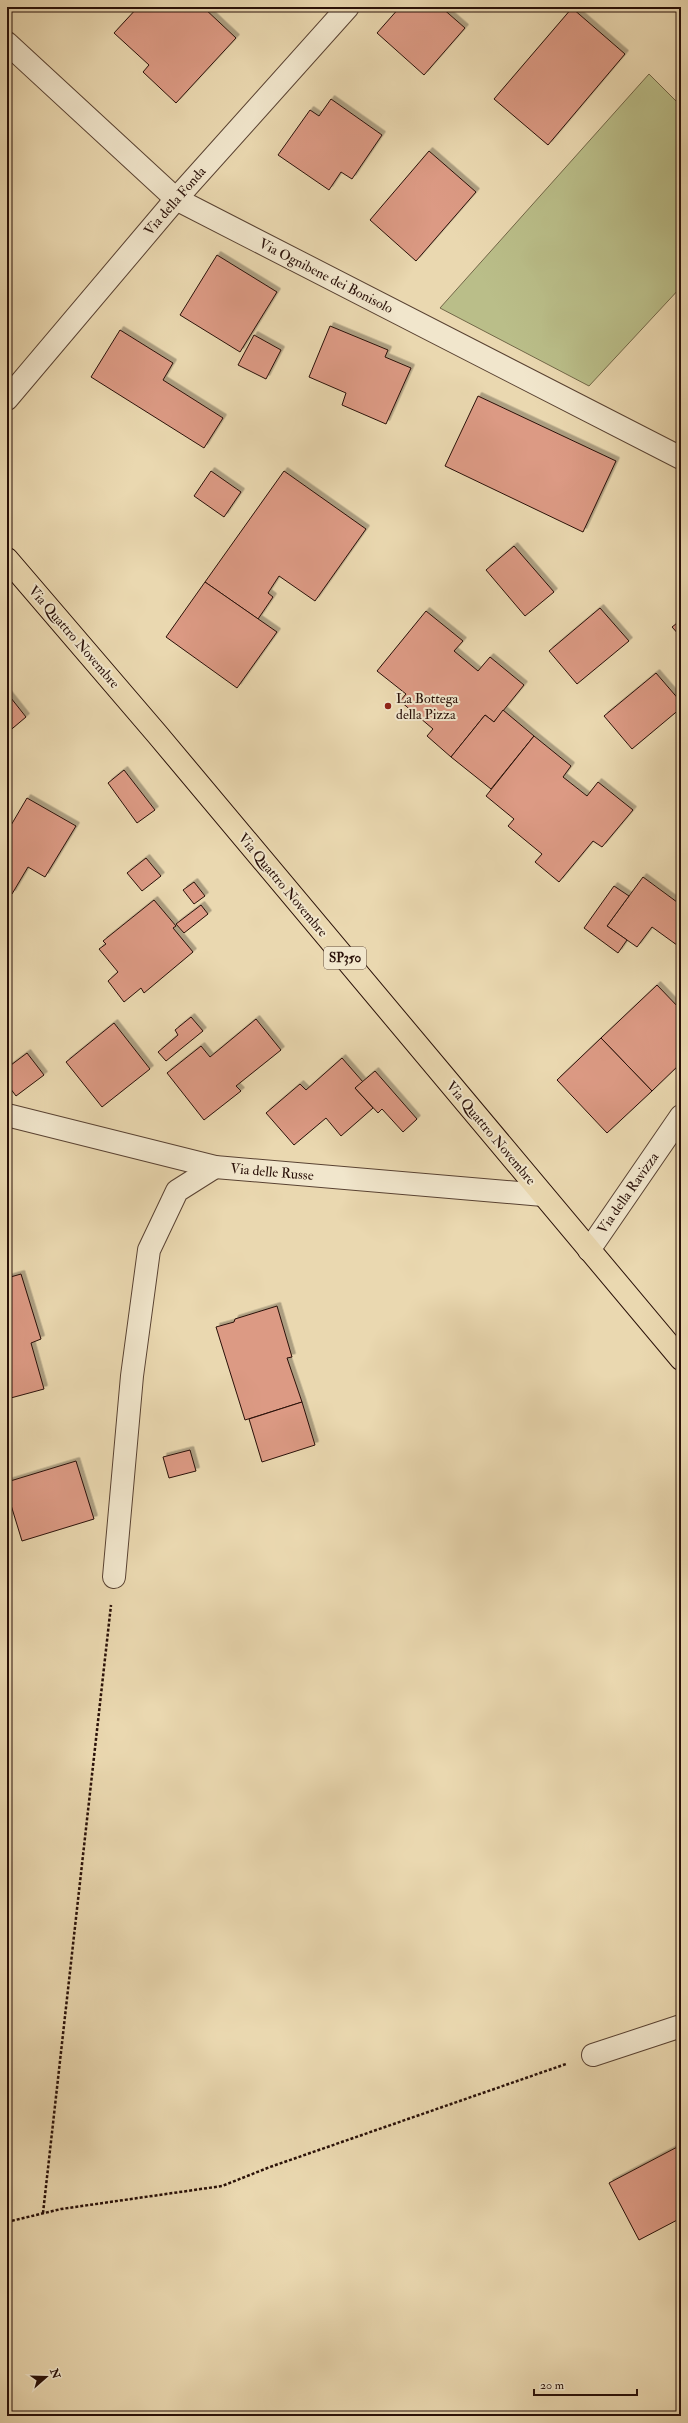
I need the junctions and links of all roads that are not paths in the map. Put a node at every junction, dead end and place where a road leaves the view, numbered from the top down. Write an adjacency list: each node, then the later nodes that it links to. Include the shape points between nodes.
1 (348, 7): 3 (street, Via della Fonda)
2 (7, 43): 3 (street, Via Ognibene dei Bonisolo)
3 (176, 199): 4 (street, Via della Fonda); 5 (street, Via Ognibene dei Bonisolo)
4 (7, 399)
5 (681, 458)
6 (7, 559): 10 (main road, Via Quattro Novembre / SP350)
7 (7, 1115): 9 (street, Via delle Russe)
8 (681, 1116): 11 (street, Via della Ravizza)
9 (214, 1167): 10 (street, Via delle Russe); 13 (street, via 177,1191 149,1250 132,1376)
10 (543, 1195): 11 (main road, Via Quattro Novembre / SP350)
11 (589, 1250): 12 (main road, Via Quattro Novembre / SP350)
12 (681, 1359)
13 (114, 1577)
14 (681, 2026): 15 (street)
15 (592, 2055)

